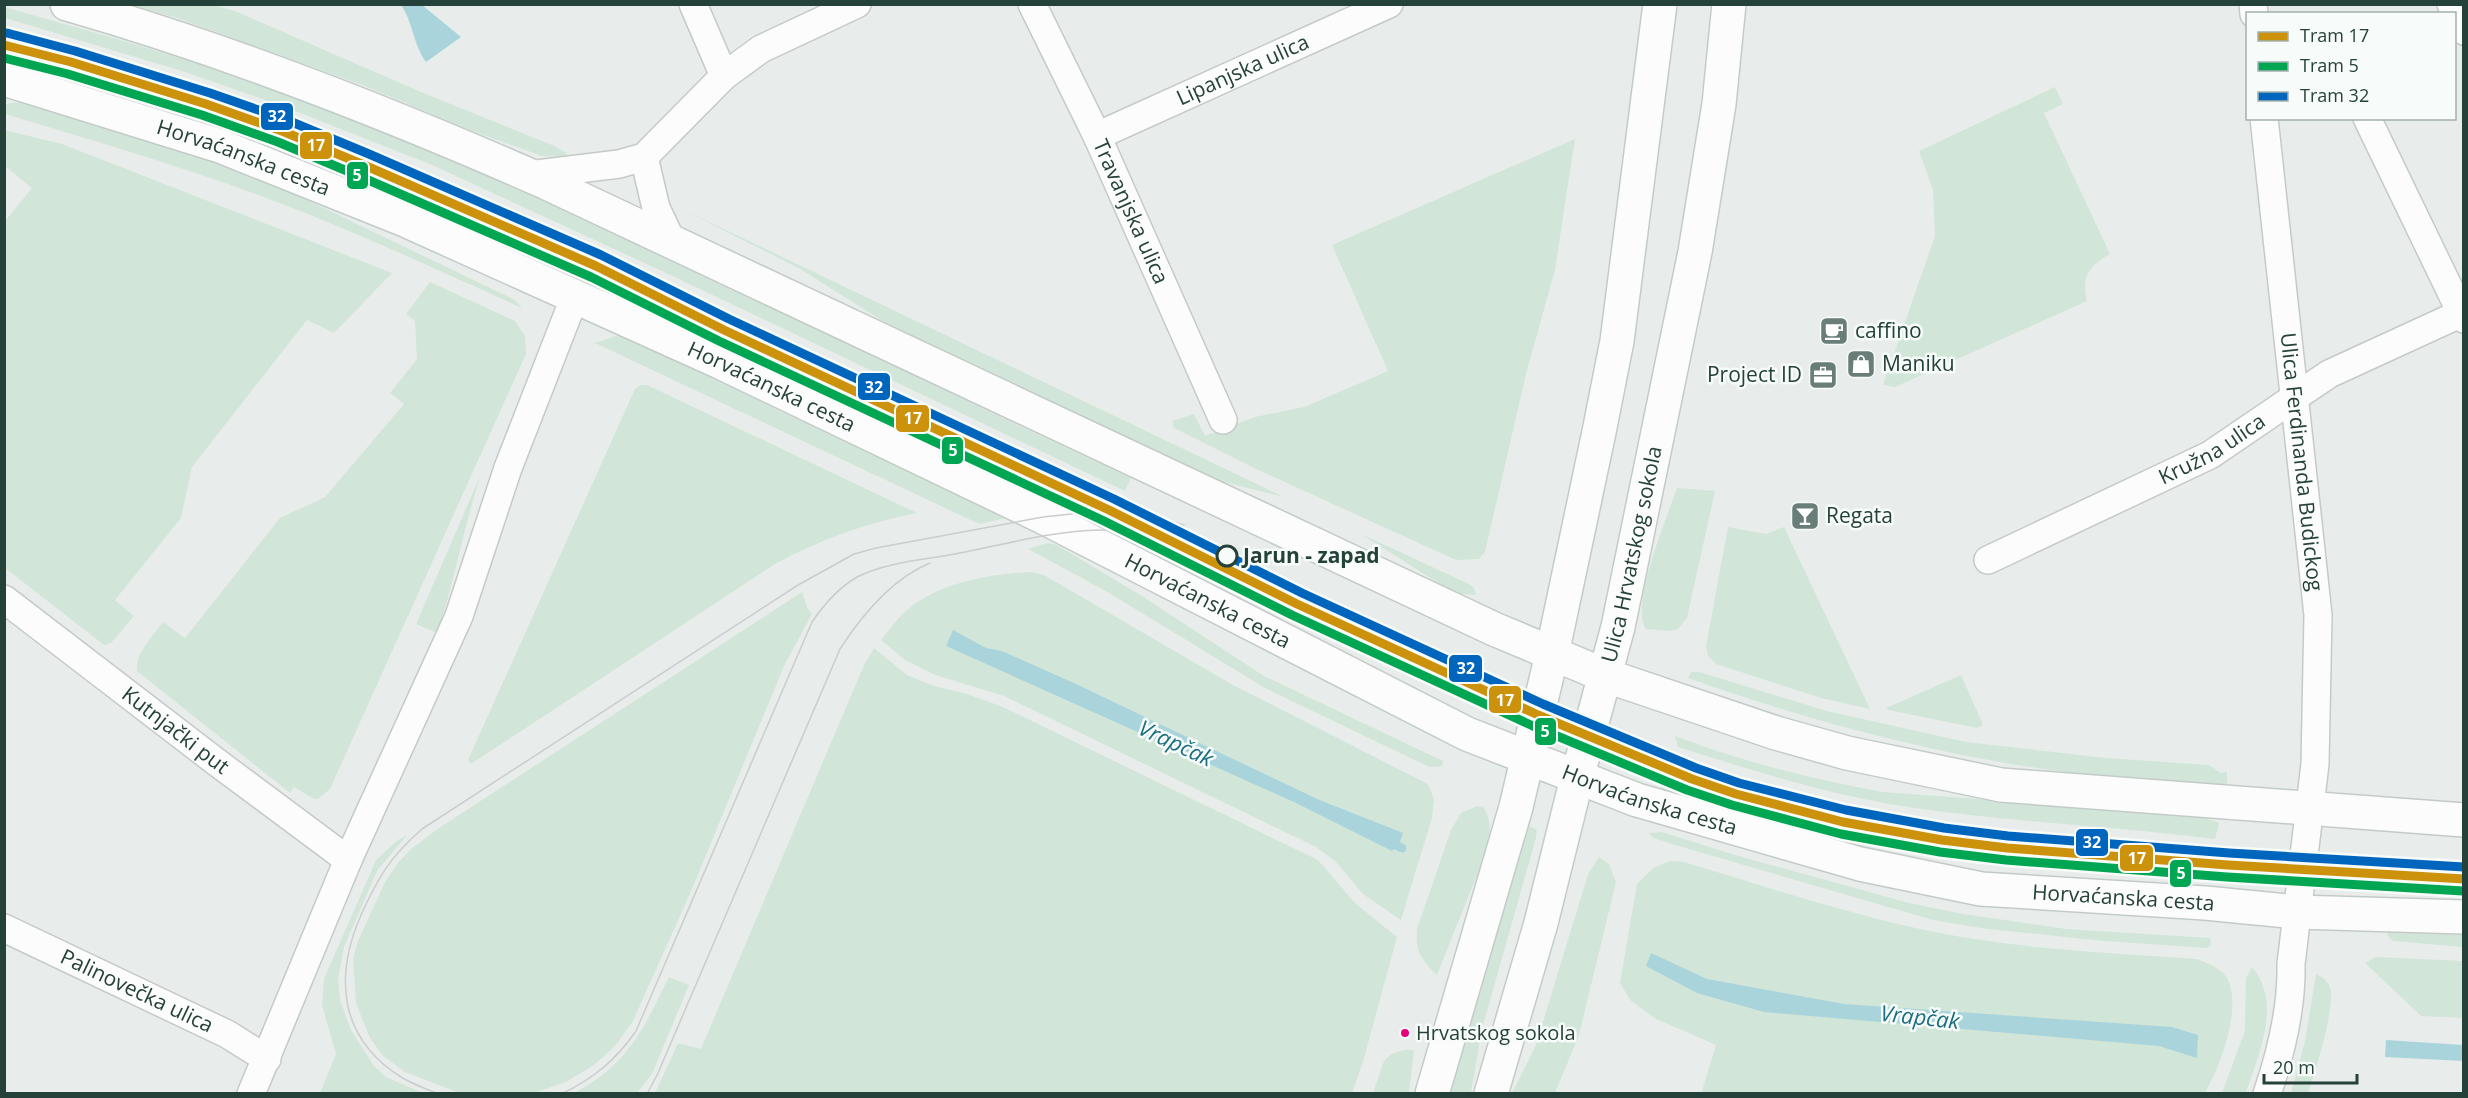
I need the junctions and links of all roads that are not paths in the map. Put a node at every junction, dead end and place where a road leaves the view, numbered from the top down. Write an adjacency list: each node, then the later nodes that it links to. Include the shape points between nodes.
1 (67, 4): 16 (street, via 240,60)
2 (693, 4): 10 (street)
3 (857, 4): 10 (street, via 761,49)
4 (1032, 4): 14 (street, Travanjska ulica)
5 (1389, 4): 14 (street, Lipanjska ulica)
6 (1660, 4): 24 (street, via 1617,341)
7 (1730, 4): 25 (street, Ulica Hrvatskog sokola, via 1719,104 1695,252 1618,627)
8 (2456, 15): 9 (street)
9 (2463, 31)
10 (724, 76): 15 (street)
11 (9, 85): 18 (street, Horvaćanska cesta, via 220,146 405,220)
12 (2264, 120): 20 (street, Ulica Ferdinanda Budickog)
13 (2368, 120): 19 (street)
14 (1097, 136): 21 (street, Travanjska ulica)
15 (644, 157): 16 (street, via 619,164); 17 (street, via 656,208)
16 (529, 175): 17 (street)
17 (672, 242): 24 (street)
18 (575, 296): 26 (street, Horvaćanska cesta, via 1043,517 1467,734); 30 (street, via 508,468 459,616)
19 (2463, 314): 20 (street, Kružna ulica, via 2329,374)
20 (2294, 399): 22 (street, Kružna ulica, via 2210,455); 28 (street, Ulica Ferdinanda Budickog, via 2318,615 2315,764)
21 (1223, 420)
22 (1988, 560)
23 (4, 599): 30 (street, Kutnjački put)
24 (1552, 654): 25 (street); 26 (street)
25 (1604, 675): 27 (street, Ulica Hrvatskog sokola); 28 (street, via 1847,753 2001,785)
26 (1527, 759): 27 (street, Horvaćanska cesta); 36 (street)
27 (1577, 778): 31 (street, Horvaćanska cesta, via 1637,800 1805,849 1980,889); 37 (street, Ulica Hrvatskog sokola, via 1542,923)
28 (2309, 808): 29 (street); 31 (street, Ulica Ferdinanda Budickog)
29 (2463, 820)
30 (348, 860): 34 (street)
31 (2297, 912): 32 (street, Horvaćanska cesta); 38 (street, Ulica Ferdinanda Budickog, via 2291,986 2276,1068)
32 (2463, 917)
33 (4, 928): 34 (street, Palinovečka ulica, via 227,1034)
34 (267, 1059): 35 (street)
35 (251, 1094)
36 (1432, 1094)
37 (1491, 1094)
38 (2267, 1094)

